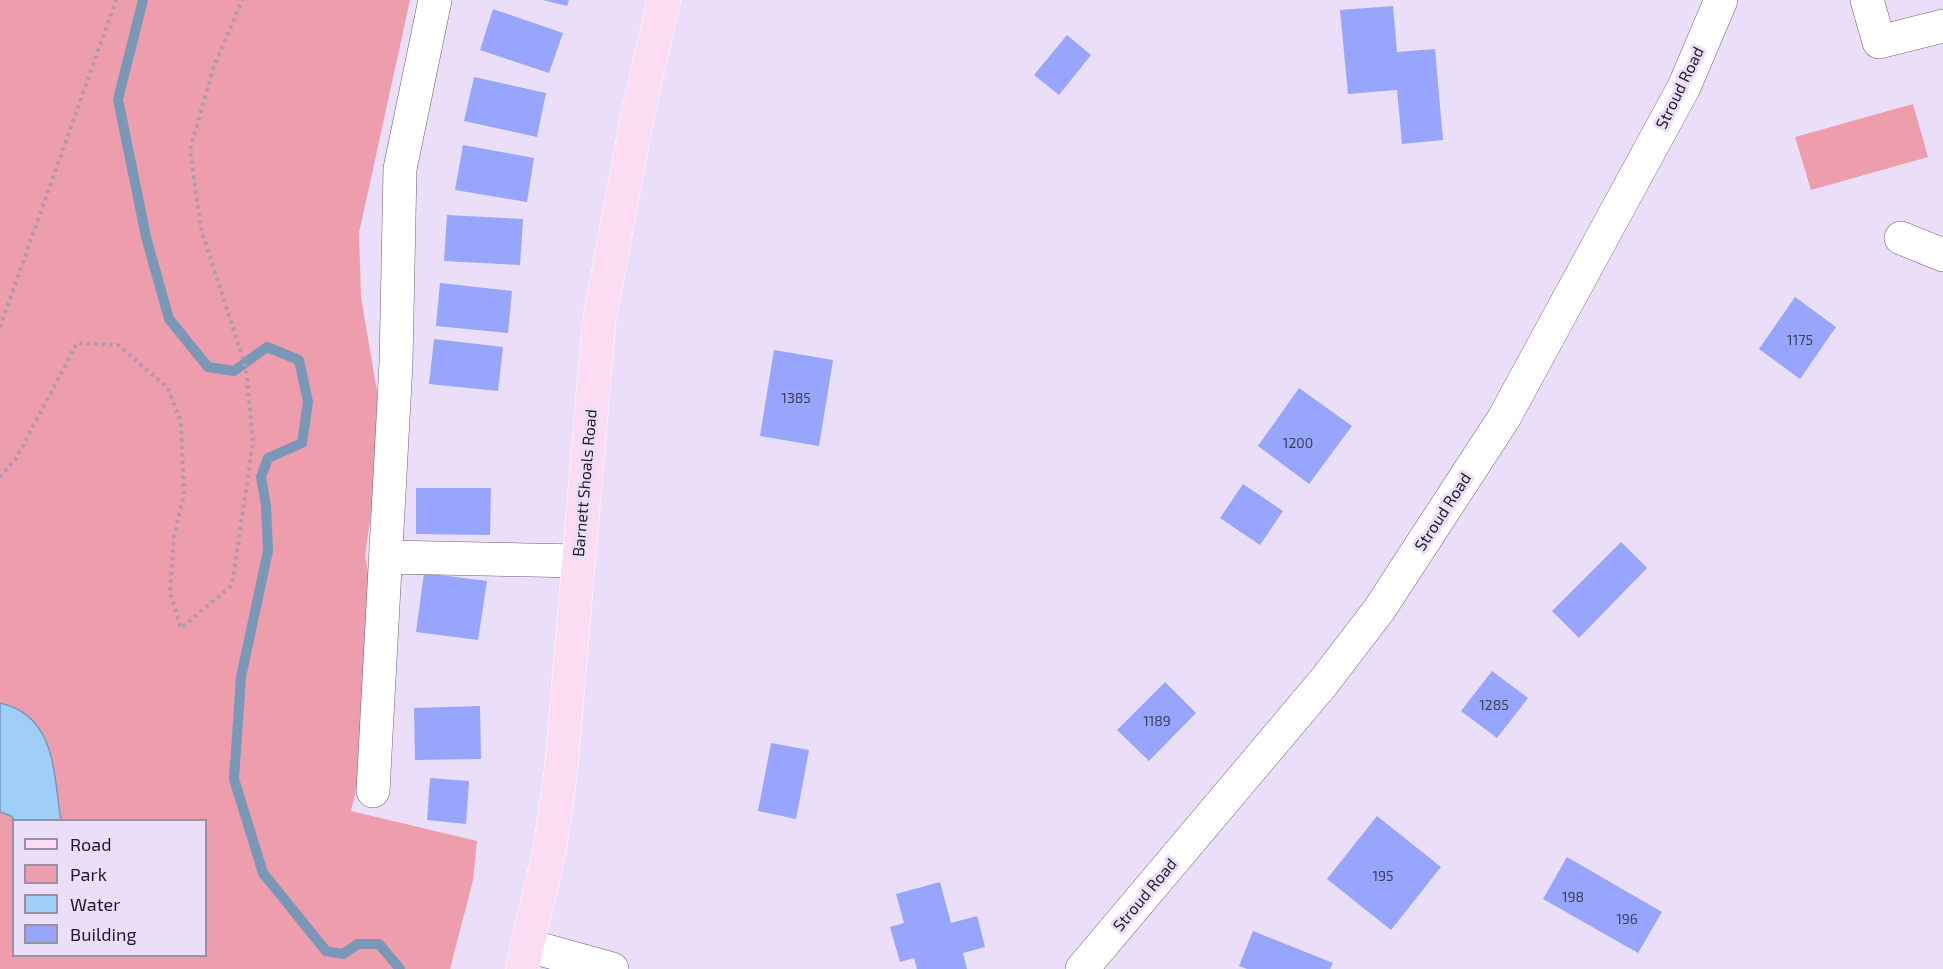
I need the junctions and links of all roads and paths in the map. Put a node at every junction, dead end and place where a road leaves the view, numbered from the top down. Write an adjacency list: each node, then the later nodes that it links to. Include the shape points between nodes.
1 (116, 0): 10 (path)
2 (242, 0): 11 (path, via 213,69 190,150 201,229 246,368 253,442 232,585 181,628 170,593 174,536 184,494 181,422 168,388 118,345 77,343 17,457)
3 (435, 0): 12 (street, via 400,169)
4 (664, 0): 13 (main road, Barnett Shoals Road, via 626,170 599,322)
5 (1721, 0): 17 (street, Stroud Road, via 1684,87 1504,418 1379,610 1323,683)
6 (1867, 0): 7 (street, via 1879,42)
7 (1943, 26)
8 (1901, 238): 9 (street)
9 (1943, 255)
10 (0, 327)
11 (0, 477)
12 (387, 557): 13 (street); 14 (street)
13 (578, 561): 15 (main road, Barnett Shoals Road, via 561,770 550,848)
14 (373, 791)
15 (525, 957): 16 (street)
16 (612, 969)
17 (1082, 969)

